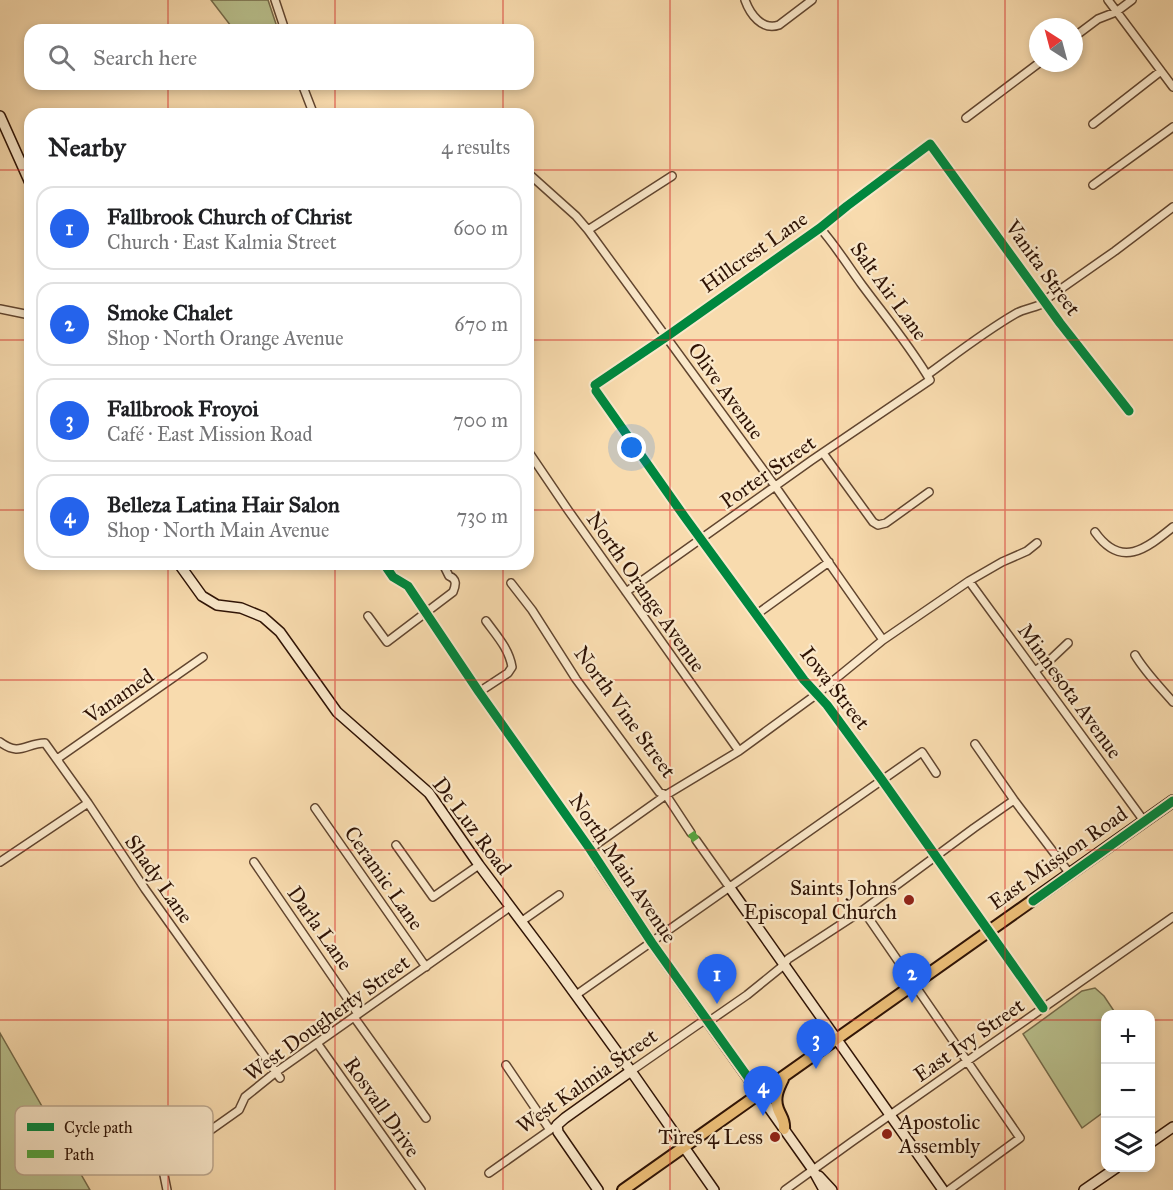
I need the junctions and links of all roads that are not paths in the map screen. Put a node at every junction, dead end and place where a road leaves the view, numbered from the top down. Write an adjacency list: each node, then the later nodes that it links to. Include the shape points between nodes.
1 (275, 0): 7 (street)
2 (745, 0): 3 (street, via 754,17 769,26 779,24)
3 (812, 0)
4 (1108, 0): 6 (street)
5 (1132, 0): 6 (street)
6 (1116, 12): 8 (street); 10 (street)
7 (283, 24)
8 (1083, 30)
9 (1029, 71): 15 (street)
10 (1161, 71): 11 (street); 16 (street)
11 (1173, 87)
12 (304, 90): 13 (street)
13 (311, 108)
14 (0, 116): 19 (main road)
15 (966, 118)
16 (1093, 124)
17 (1173, 127): 22 (street)
18 (930, 144): 24 (street, Hillcrest Lane); 26 (street, Vanita Street)
19 (24, 170)
20 (672, 176): 25 (street)
21 (534, 178): 25 (street, Olive Avenue)
22 (1093, 185)
23 (1173, 207): 26 (street, Porter Street)
24 (820, 228): 29 (street, Hillcrest Lane); 30 (street, Salt Air Lane)
25 (588, 230): 29 (street, Olive Avenue)
26 (1045, 301): 30 (street, Porter Street, via 1018,312); 32 (street, Vanita Street)
27 (0, 309): 28 (street)
28 (24, 314)
29 (666, 337): 31 (street, Hillcrest Lane); 35 (street, Olive Avenue)
30 (928, 377): 33 (street, Porter Street)
31 (595, 388): 39 (street, Iowa Street)
32 (1129, 411)
33 (823, 453): 35 (street, Porter Street); 36 (street, via 878,525)
34 (534, 460): 47 (street, North Orange Avenue)
35 (775, 486): 39 (street, Porter Street); 41 (street, Olive Avenue)
36 (929, 492)
37 (1173, 527): 38 (street, via 1153,543 1125,553 1109,548)
38 (1095, 532)
39 (701, 538): 47 (street, Porter Street); 49 (street, Iowa Street)
40 (1037, 543): 45 (street)
41 (829, 562): 49 (street); 52 (street, Olive Avenue)
42 (183, 570): 79 (main road, De Luz Road, via 202,596 217,605 241,608 263,617 280,632 337,712 429,793)
43 (388, 570): 48 (street, North Main Avenue, via 408,586)
44 (446, 570): 48 (street, via 456,586)
45 (969, 581): 52 (street); 56 (street, Minnesota Avenue)
46 (511, 583): 66 (street, North Vine Street, via 576,679 659,792)
47 (626, 592): 62 (street, North Orange Avenue)
48 (426, 613): 50 (street, via 387,642); 57 (street, North Main Avenue)
49 (757, 614): 58 (street, Iowa Street)
50 (368, 616)
51 (486, 621): 57 (street, via 507,651 512,667)
52 (883, 640): 58 (street)
53 (1068, 642): 56 (street)
54 (1135, 655): 59 (street)
55 (204, 657): 63 (street, Vanamed, via 57,759)
56 (1035, 671): 71 (street, Minnesota Avenue)
57 (479, 692): 75 (street, North Main Avenue)
58 (817, 694): 62 (street); 65 (street, Iowa Street)
59 (1173, 702)
60 (0, 742): 63 (street, Shady Lane, via 17,750 45,743)
61 (975, 744): 67 (street)
62 (739, 751): 66 (street)
63 (59, 762): 69 (street, Shady Lane)
64 (936, 773): 65 (street, via 922,752)
65 (882, 780): 76 (street, Iowa Street); 82 (street)
66 (666, 795): 72 (street, North Vine Street); 75 (street)
67 (1014, 800): 76 (street, West Kalmia Street); 81 (street)
68 (1173, 801): 71 (main road, East Mission Road)
69 (88, 803): 77 (street); 102 (street, Shady Lane)
70 (315, 808): 91 (street, Ceramic Lane)
71 (1144, 821): 81 (main road, East Mission Road)
72 (691, 833)
73 (696, 840): 82 (street)
74 (396, 845): 79 (street, via 433,897)
75 (590, 849): 80 (street, North Main Avenue)
76 (936, 857): 85 (street, West Kalmia Street); 88 (street, Iowa Street)
77 (0, 862)
78 (254, 862): 95 (street, Darla Lane)
79 (479, 865): 84 (main road, De Luz Road)
80 (600, 865): 89 (main road, North Main Avenue)
81 (1070, 874): 88 (main road, East Mission Road)
82 (730, 888): 89 (street); 90 (main road)
83 (559, 895): 87 (street)
84 (510, 907): 87 (main road, De Luz Road); 91 (street, West Dougherty Street)
85 (862, 910): 90 (street, West Kalmia Street); 92 (street)
86 (1173, 917): 94 (street, East Ivy Street)
87 (522, 921): 93 (main road, De Luz Road)
88 (988, 932): 92 (main road, East Mission Road); 94 (street, Iowa Street)
89 (652, 943): 93 (street); 96 (main road, North Main Avenue)
90 (784, 965): 96 (street, West Kalmia Street); 97 (main road)
91 (426, 967): 95 (street, West Dougherty Street)
92 (915, 984): 97 (main road, East Mission Road); 99 (street)
93 (576, 995): 101 (main road, De Luz Road)
94 (1043, 1008): 99 (street, East Ivy Street)
95 (356, 1015): 98 (street, West Dougherty Street); 106 (street, Darla Lane)
96 (707, 1021): 101 (street, West Kalmia Street); 104 (main road, North Main Avenue)
97 (837, 1040): 103 (main road, East Mission Road); 105 (main road)
98 (317, 1043): 102 (street, West Dougherty Street); 118 (street, Rosvall Drive)
99 (968, 1061): 105 (street, East Ivy Street); 126 (street, via 1020,1138)
100 (506, 1065): 107 (street)
101 (632, 1071): 107 (main road, West Kalmia Street); 112 (main road, De Luz Road)
102 (278, 1075): 109 (street, West Dougherty Street, via 246,1097 239,1110)
103 (785, 1076): 104 (main road, East Mission Road); 110 (main road, via 776,1096)
104 (760, 1094): 110 (main road, North Main Avenue); 112 (main road, East Mission Road)
105 (891, 1115): 113 (street, East Ivy Street); 125 (main road)
106 (426, 1118)
107 (554, 1127): 115 (street, West Kalmia Street); 119 (main road)
108 (1173, 1127): 111 (main road)
109 (213, 1128)
110 (784, 1129): 113 (main road, North Main Avenue)
111 (1155, 1140)
112 (684, 1148): 120 (main road, East Mission Road); 121 (main road, De Luz Road)
113 (813, 1170): 122 (street, East Ivy Street); 123 (main road, North Main Avenue); 124 (main road, North Main Avenue)
114 (1109, 1172): 127 (main road)
115 (489, 1173)
116 (164, 1175): 117 (street, West Dougherty Street)
117 (166, 1190)
118 (421, 1190)
119 (598, 1190)
120 (623, 1190)
121 (714, 1190)
122 (785, 1190)
123 (824, 1190)
124 (832, 1190)
125 (943, 1190)
126 (949, 1190)
127 (1084, 1190)

